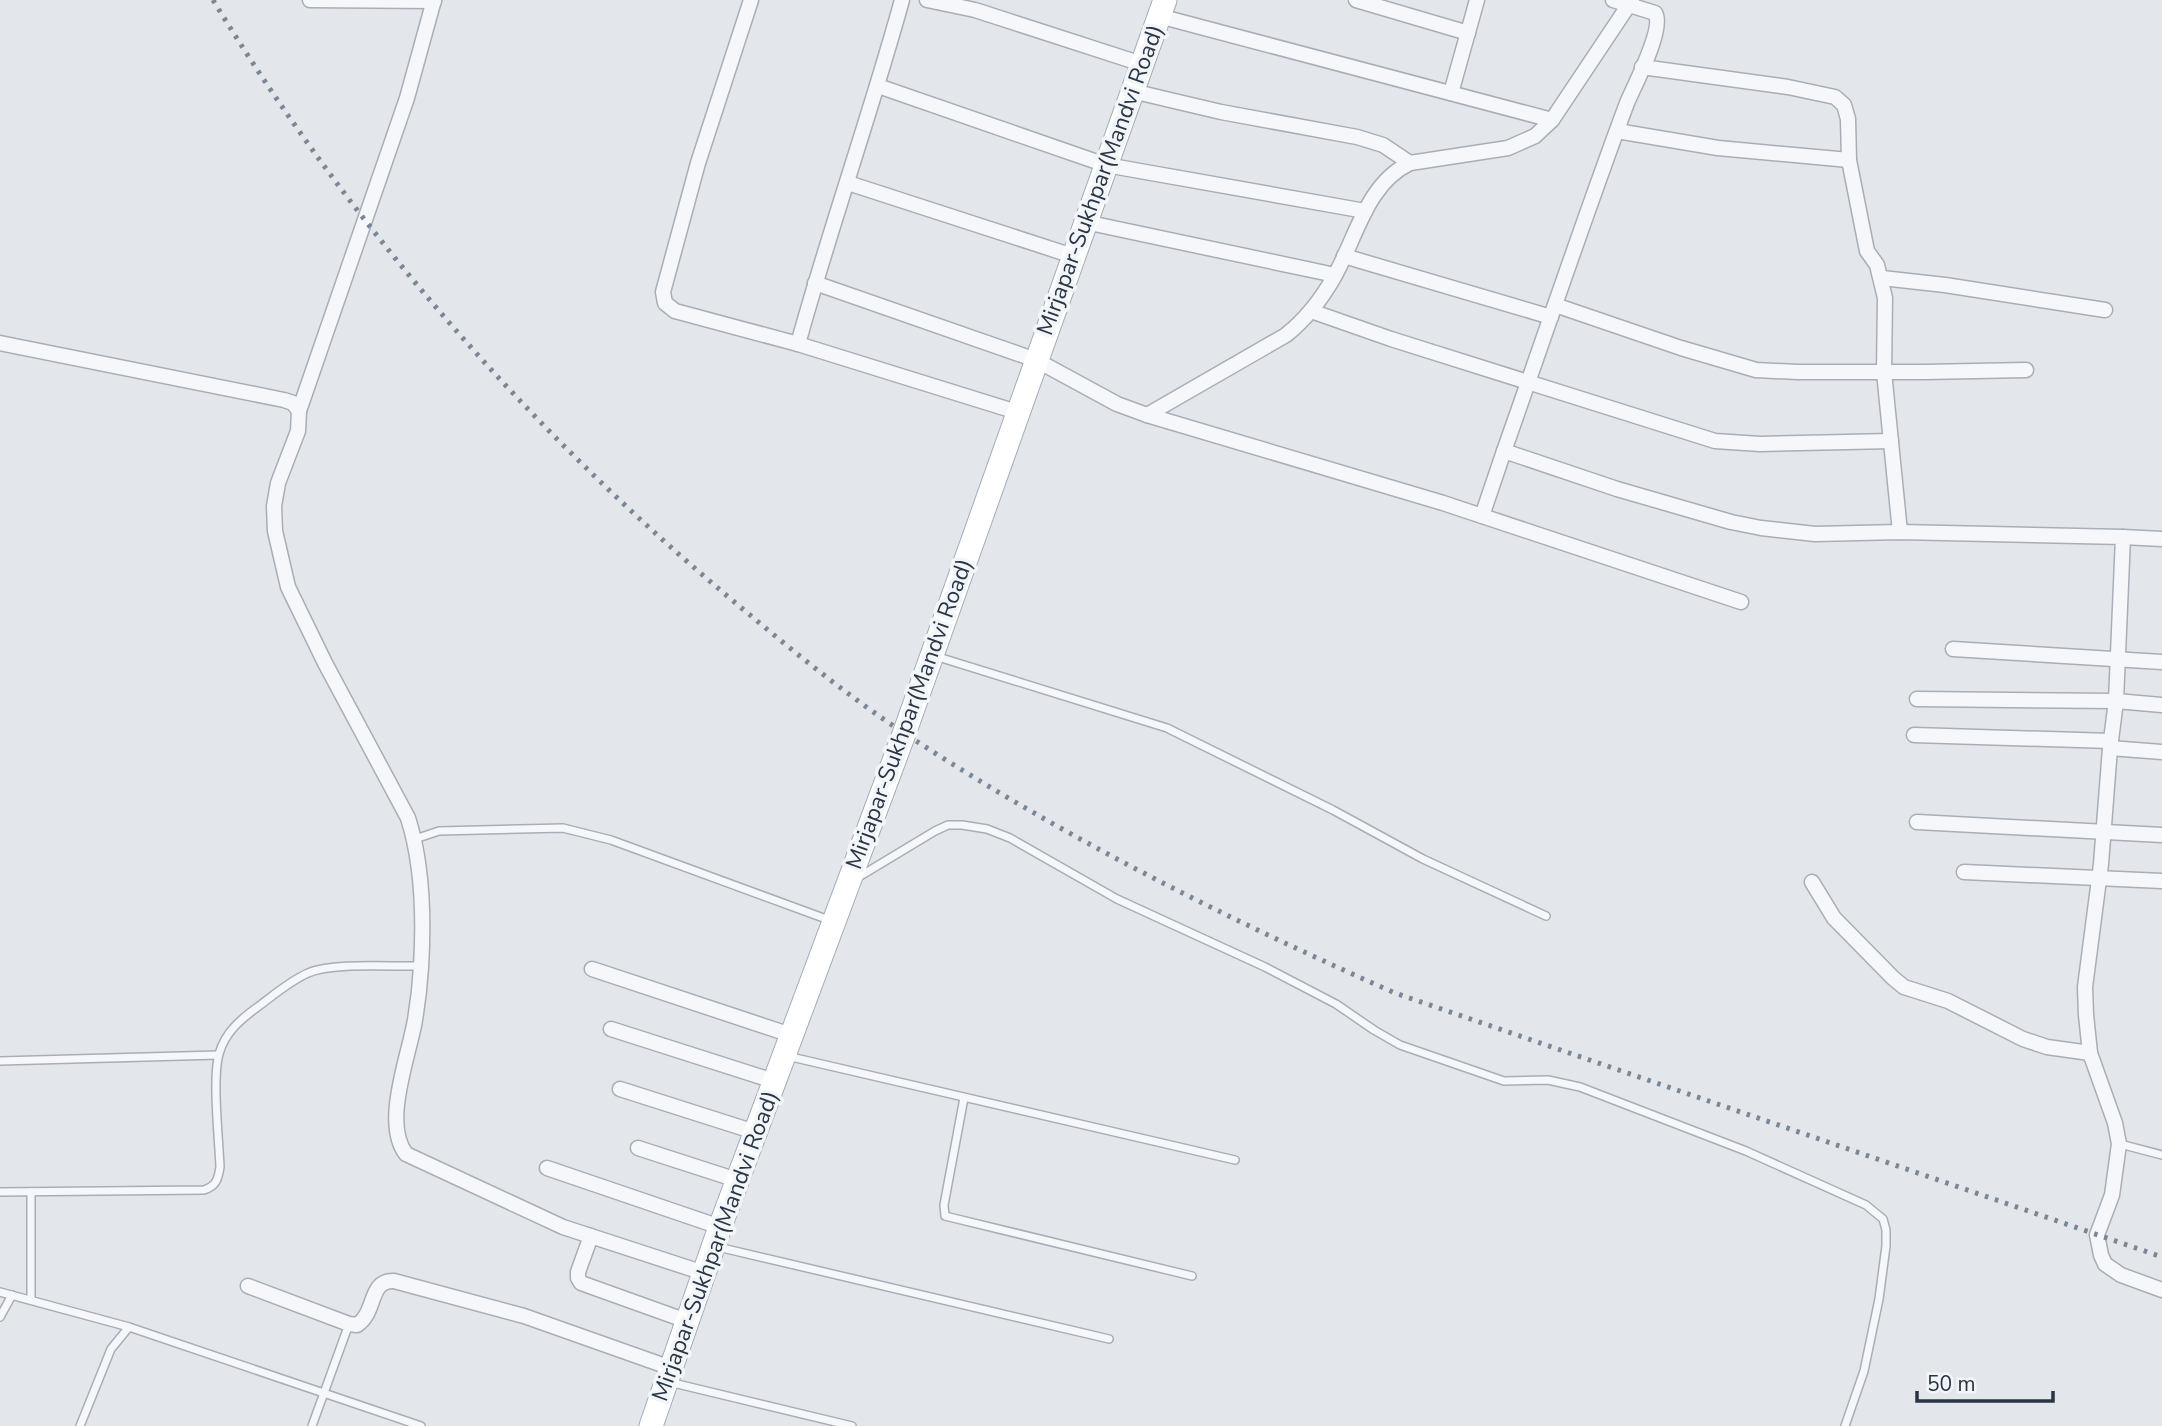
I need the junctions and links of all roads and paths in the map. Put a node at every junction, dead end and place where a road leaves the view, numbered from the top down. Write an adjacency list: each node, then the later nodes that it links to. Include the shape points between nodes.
1 (310, 0): 8 (street)
2 (751, 0): 34 (street, via 698,163 663,292 665,303 675,311)
3 (902, 0): 14 (street)
4 (927, 0): 12 (street, via 975,10)
5 (1356, 0): 11 (street)
6 (1477, 0): 11 (street)
7 (1613, 0): 9 (street)
8 (434, 1): 39 (street, via 407,98)
9 (1631, 2): 13 (street, via 1658,18); 17 (street)
10 (1162, 8): 12 (main road, Mirjapar-Sukhpar(Mandvi Road)); 16 (street)
11 (1468, 33): 16 (street)
12 (1142, 64): 15 (main road, Mirjapar-Sukhpar(Mandvi Road))
13 (1642, 67): 18 (street); 19 (street, via 1835,97 1848,119)
14 (878, 86): 21 (street); 22 (street)
15 (1132, 91): 20 (street, via 1357,137 1383,145); 21 (main road, Mirjapar-Sukhpar(Mandvi Road))
16 (1451, 93): 17 (street)
17 (1552, 120): 20 (street, via 1535,136 1508,148)
18 (1618, 131): 19 (street, via 1718,148); 32 (street)
19 (1849, 160): 28 (street, via 1867,251)
20 (1410, 163): 23 (street, via 1398,169)
21 (1105, 165): 23 (street); 24 (main road, Mirjapar-Sukhpar(Mandvi Road))
22 (848, 183): 25 (street); 29 (street)
23 (1365, 211): 26 (street)
24 (1085, 222): 25 (main road, Mirjapar-Sukhpar(Mandvi Road)); 27 (street)
25 (1073, 256): 35 (main road, Mirjapar-Sukhpar(Mandvi Road))
26 (1344, 256): 27 (street); 32 (street)
27 (1335, 275): 31 (street)
28 (1882, 278): 30 (street); 37 (street)
29 (815, 283): 34 (street); 35 (street)
30 (2105, 310)
31 (1311, 311): 38 (street); 41 (street, via 1286,335)
32 (1553, 311): 37 (street, via 1756,370); 38 (street)
33 (0, 343): 39 (street, via 284,400)
34 (798, 344): 40 (street)
35 (1036, 360): 40 (main road, Mirjapar-Sukhpar(Mandvi Road)); 41 (street)
36 (2026, 370): 37 (street)
37 (1884, 372): 42 (street)
38 (1529, 382): 42 (street, via 1715,441); 43 (street)
39 (299, 411): 62 (street, via 298,431 274,506 288,587)
40 (1017, 412): 50 (main road, Mirjapar-Sukhpar(Mandvi Road))
41 (1147, 415): 44 (street)
42 (1891, 441): 45 (street)
43 (1504, 451): 44 (street); 45 (street, via 1731,522 1815,534)
44 (1482, 516): 48 (street)
45 (1900, 532): 46 (street)
46 (2123, 537): 47 (street); 51 (street)
47 (2162, 539)
48 (1741, 602)
49 (1953, 649): 51 (street)
50 (931, 654): 67 (main road, Mirjapar-Sukhpar(Mandvi Road)); 68 (lane, via 1167,728 1423,859)
51 (2118, 658): 52 (street); 54 (street)
52 (2162, 662)
53 (1917, 699): 54 (street)
54 (2116, 701): 55 (street); 57 (street)
55 (2162, 705)
56 (1914, 735): 57 (street)
57 (2110, 745): 58 (street); 60 (street)
58 (2162, 752)
59 (1917, 822): 60 (street)
60 (2104, 831): 61 (street); 64 (street)
61 (2162, 835)
62 (415, 838): 69 (lane, via 439,831 563,828 611,840); 70 (street)
63 (1964, 872): 64 (street)
64 (2099, 877): 65 (street); 74 (street, via 2085,987)
65 (2162, 881)
66 (1812, 882): 74 (street, via 1834,918 1905,987 1948,1001 2023,1039)
67 (847, 884): 69 (main road, Mirjapar-Sukhpar(Mandvi Road)); 110 (lane, via 948,825 986,829 1117,899 1324,997 1401,1045 1504,1081 1548,1080 1580,1087 1746,1150 1866,1205 1883,1219 1886,1246 1864,1371)
68 (1546, 916)
69 (833, 921): 73 (main road, Mirjapar-Sukhpar(Mandvi Road))
70 (421, 967): 75 (lane, via 312,971 237,1023); 89 (street, via 399,1095 396,1137 400,1146 406,1154 533,1214)
71 (592, 969): 73 (street)
72 (611, 1029): 77 (street)
73 (787, 1046): 77 (main road, Mirjapar-Sukhpar(Mandvi Road)); 79 (lane)
74 (2090, 1053): 81 (street)
75 (218, 1055): 76 (lane); 88 (lane, via 220,1167 212,1187 204,1191)
76 (0, 1060)
77 (774, 1080): 80 (main road, Mirjapar-Sukhpar(Mandvi Road))
78 (620, 1089): 80 (street)
79 (964, 1098): 84 (lane); 92 (lane, via 945,1216)
80 (755, 1132): 86 (main road, Mirjapar-Sukhpar(Mandvi Road))
81 (2119, 1144): 83 (lane); 94 (street, via 2112,1195 2097,1235 2101,1255 2105,1264 2121,1275)
82 (638, 1148): 86 (street)
83 (2162, 1155)
84 (1235, 1160)
85 (547, 1168): 90 (street)
86 (737, 1180): 90 (main road, Mirjapar-Sukhpar(Mandvi Road))
87 (0, 1192): 88 (lane)
88 (31, 1192): 97 (lane)
89 (591, 1236): 91 (street); 99 (street, via 578,1272 581,1283)
90 (716, 1237): 91 (main road, Mirjapar-Sukhpar(Mandvi Road)); 102 (lane)
91 (704, 1273): 99 (main road, Mirjapar-Sukhpar(Mandvi Road))
92 (1192, 1276)
93 (248, 1286): 100 (street)
94 (2162, 1290)
95 (0, 1292): 96 (lane)
96 (12, 1295): 97 (lane); 98 (lane)
97 (31, 1300): 101 (lane)
98 (0, 1317)
99 (687, 1321): 103 (main road, Mirjapar-Sukhpar(Mandvi Road))
100 (349, 1324): 103 (street, via 357,1325 369,1314 379,1285 394,1281 524,1316); 104 (lane)
101 (129, 1327): 104 (lane); 105 (lane, via 111,1349)
102 (1109, 1339)
103 (668, 1375): 108 (main road, Mirjapar-Sukhpar(Mandvi Road)); 109 (lane)
104 (325, 1393): 106 (lane); 107 (lane)
105 (80, 1426)
106 (312, 1426)
107 (421, 1426)
108 (651, 1426)
109 (852, 1426)
110 (1845, 1426)

